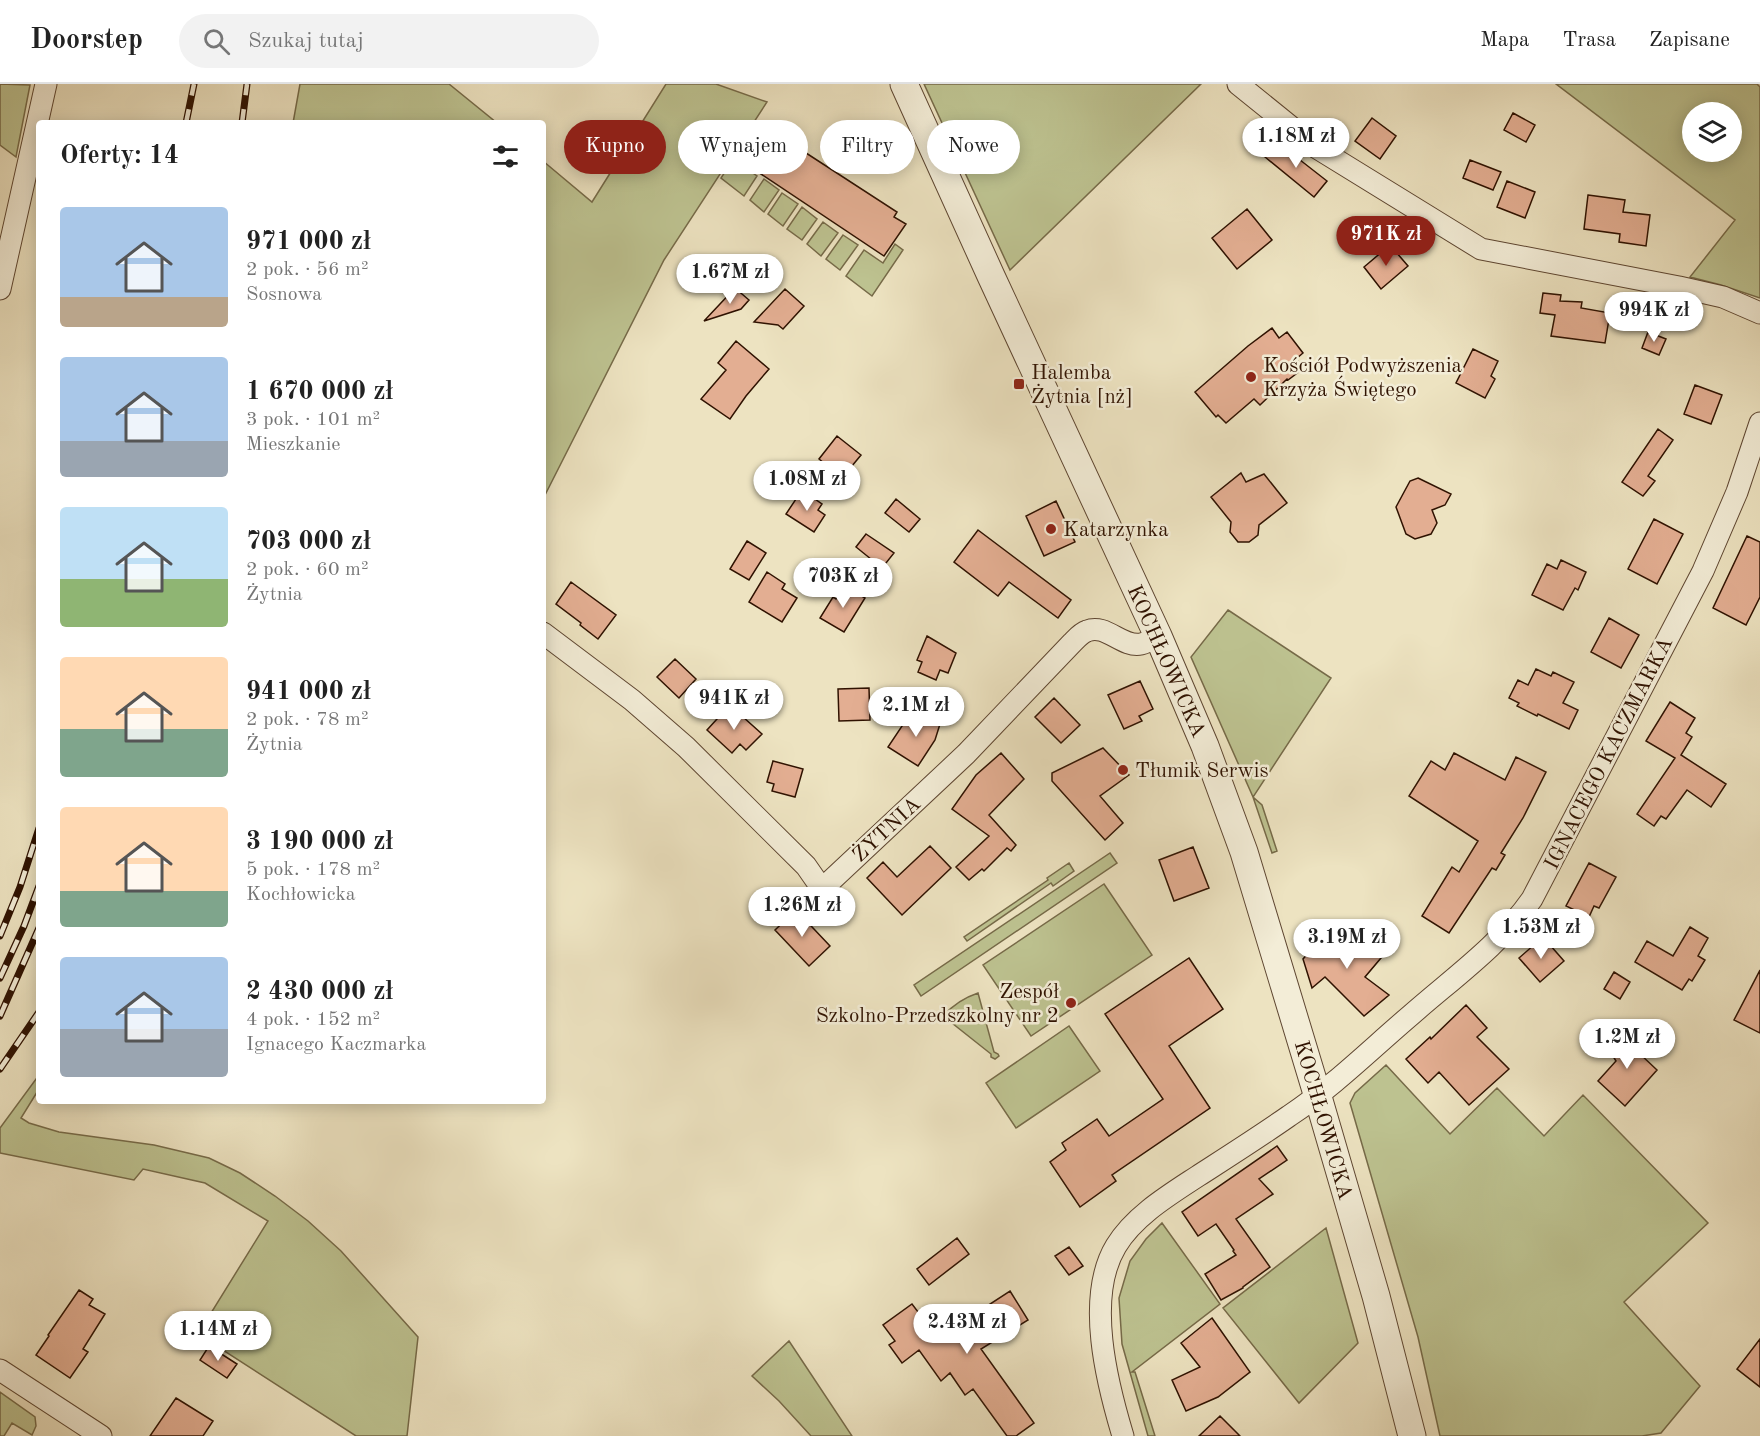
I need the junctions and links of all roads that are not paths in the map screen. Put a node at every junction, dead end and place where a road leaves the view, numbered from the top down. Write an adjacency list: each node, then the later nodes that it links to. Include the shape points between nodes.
1 (46, 84): 4 (street)
2 (904, 84): 10 (street, KOCHŁOWICKA)
3 (1238, 84): 7 (street, via 1317,148 1482,249 1723,297)
4 (38, 120)
5 (36, 129): 6 (street)
6 (0, 289)
7 (1760, 313)
8 (1760, 423): 11 (street, IGNACEGO KACZMARKA, via 1737,492 1703,570 1532,899 1488,949)
9 (546, 635): 10 (street, ŻYTNIA, via 632,700 686,747 807,866 822,889 966,754 1086,631 1096,629 1139,645)
10 (1158, 636): 11 (street, KOCHŁOWICKA, via 1244,852)
11 (1318, 1097): 14 (street, IGNACEGO KACZMARKA, via 1169,1196 1133,1224 1115,1246 1103,1277 1100,1300 1104,1362); 15 (street, KOCHŁOWICKA)
12 (0, 1370): 13 (street)
13 (101, 1436)
14 (1123, 1436)
15 (1412, 1436)

